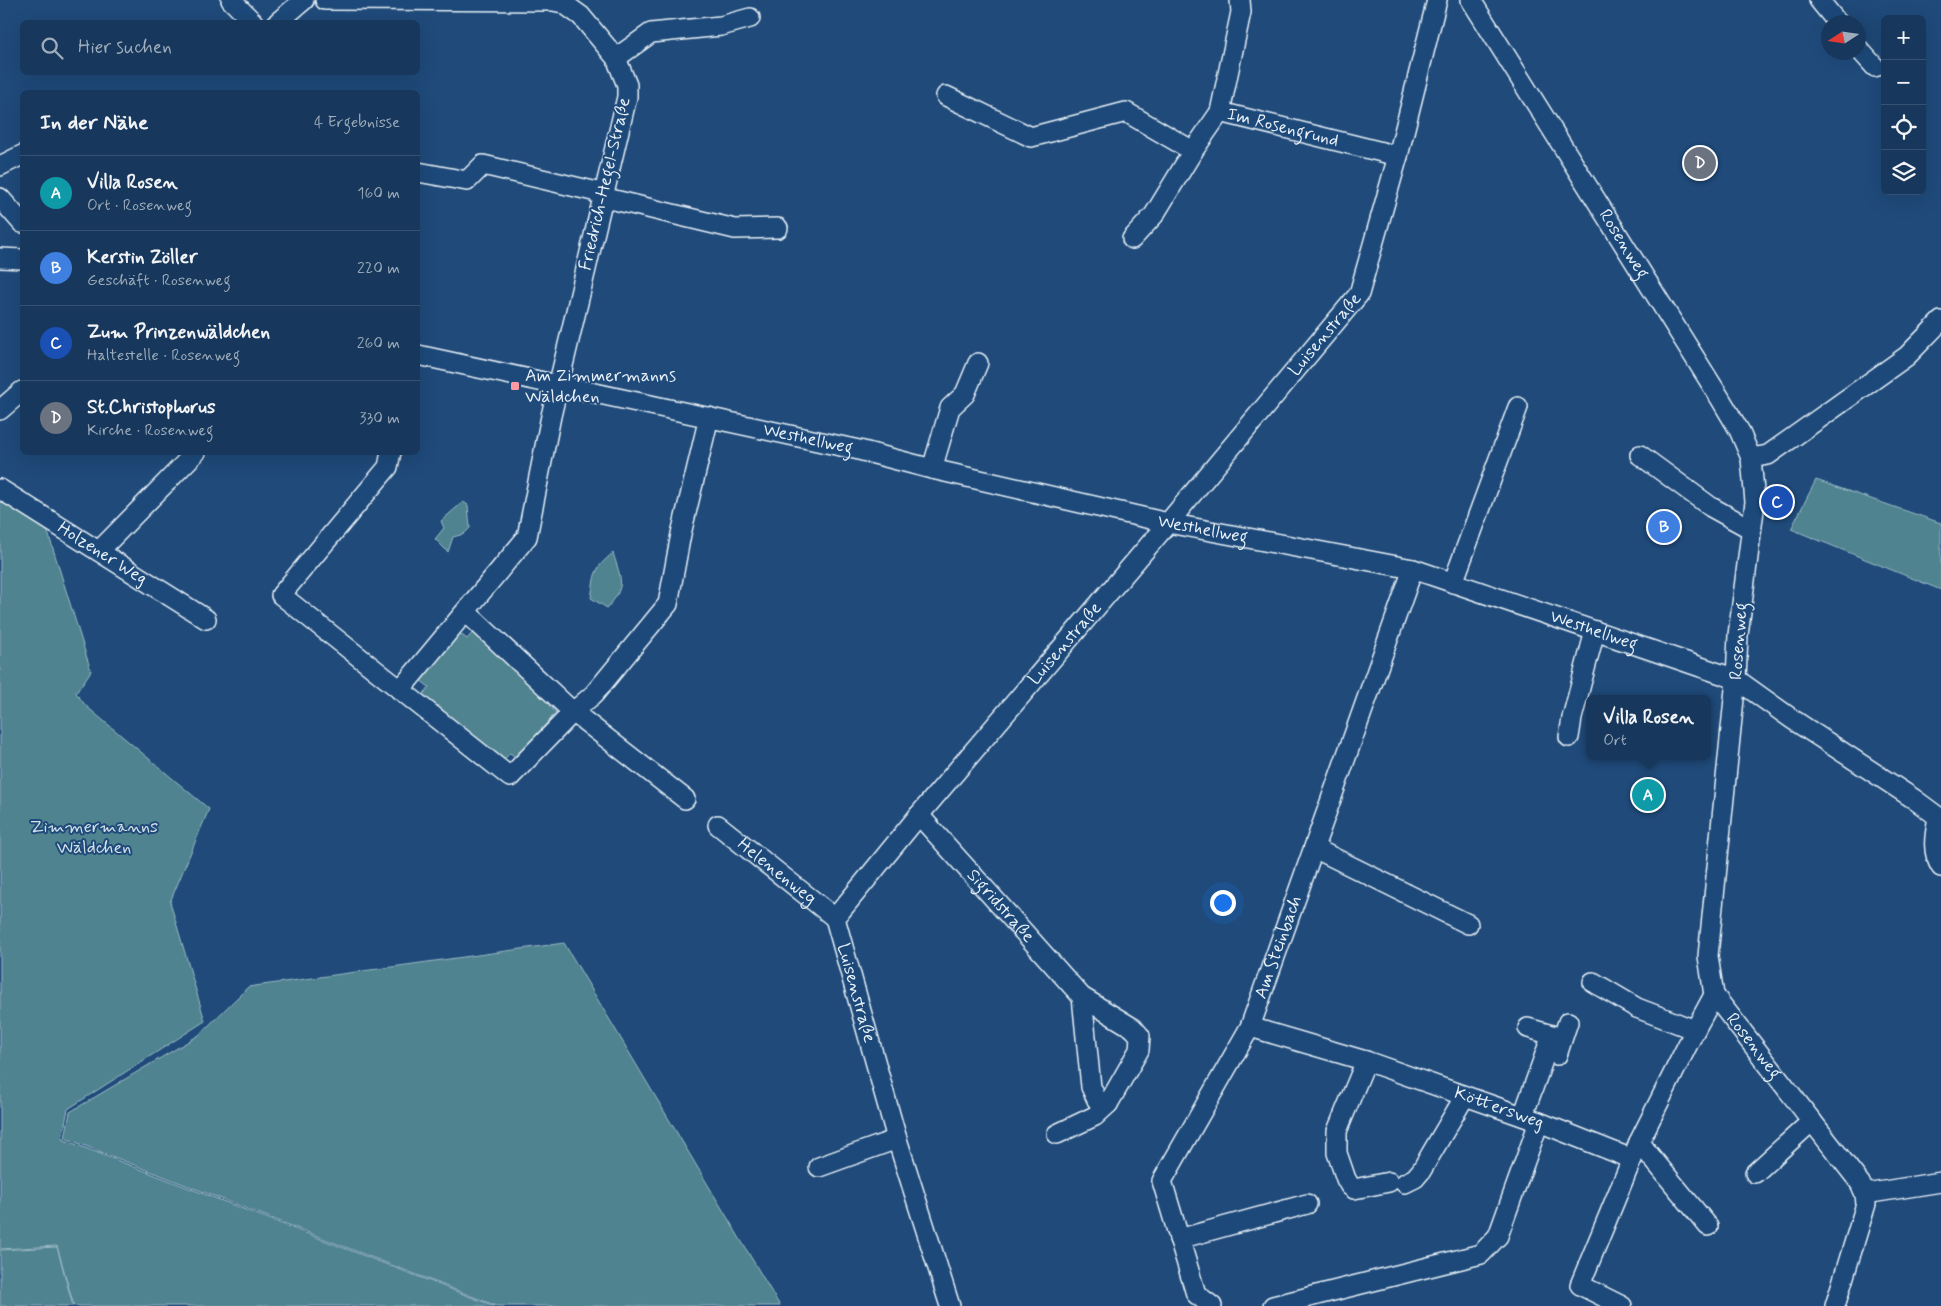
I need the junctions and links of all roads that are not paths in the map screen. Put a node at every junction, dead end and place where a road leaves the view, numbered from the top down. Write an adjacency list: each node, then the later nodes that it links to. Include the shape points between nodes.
1 (231, 0): 12 (street)
2 (304, 0): 13 (street)
3 (325, 0): 4 (street, Friedrich-Hegel-Straße)
4 (364, 0): 9 (street, Friedrich-Hegel-Straße)
5 (1240, 0): 18 (street, Im Rosengrund, via 1241,12)
6 (1437, 0): 21 (street, Luisenstraße)
7 (1471, 0): 42 (street, Rosenweg, via 1720,398)
8 (1819, 0): 10 (street)
9 (564, 1): 15 (street, Friedrich-Hegel-Straße)
10 (1831, 15)
11 (750, 18): 15 (street, via 721,26 651,33)
12 (251, 20)
13 (280, 20)
14 (1866, 57): 16 (street)
15 (616, 58): 24 (street, Friedrich-Hegel-Straße, via 627,85 627,97)
16 (1875, 67)
17 (946, 96): 19 (street, via 1031,137 1126,112)
18 (1220, 112): 19 (street); 21 (street, Im Rosengrund)
19 (1193, 151): 28 (street, via 1154,215)
20 (20, 156): 22 (street)
21 (1398, 156): 45 (street, Luisenstraße, via 1359,294)
22 (0, 166)
23 (420, 172): 24 (street, via 468,181 483,165 597,192)
24 (602, 197): 27 (street, via 735,229); 34 (street, Friedrich-Hegel-Straße)
25 (0, 198): 26 (street)
26 (20, 219)
27 (778, 228)
28 (1132, 239)
29 (0, 258): 30 (street)
30 (20, 259)
31 (1941, 321): 42 (street, via 1907,356 1870,383 1768,455)
32 (420, 355): 34 (street, Westhellweg)
33 (978, 363): 43 (street, via 964,394 950,408)
34 (560, 385): 38 (street, Westhellweg); 50 (street, via 527,537)
35 (20, 392): 37 (street)
36 (1518, 407): 49 (street)
37 (0, 410)
38 (710, 417): 43 (street, Westhellweg); 55 (street, via 681,534 668,604 594,694)
39 (193, 455): 47 (street)
40 (390, 455): 54 (street, via 388,467 281,595)
41 (1640, 455): 46 (street, via 1711,507)
42 (1751, 458): 46 (street, Rosenweg, via 1755,502)
43 (932, 469): 45 (street, Westhellweg)
44 (0, 489): 47 (street, Holzener Weg)
45 (1168, 524): 48 (street, Westhellweg); 58 (street, Luisenstraße)
46 (1751, 529): 53 (street, Rosenweg)
47 (99, 551): 51 (street, Holzener Weg)
48 (1413, 569): 49 (street, Westhellweg); 61 (street, Am Steinbach)
49 (1453, 583): 52 (street, Westhellweg)
50 (466, 612): 54 (street); 55 (street)
51 (206, 619)
52 (1595, 631): 53 (street, Westhellweg); 56 (street)
53 (1736, 679): 59 (street, Westhellweg); 66 (street, Rosenweg, via 1708,956)
54 (400, 690): 55 (street, via 510,777)
55 (573, 712): 57 (street)
56 (1569, 737)
57 (685, 798)
58 (920, 815): 63 (street, Luisenstraße); 67 (street, Sigridstraße)
59 (1940, 818): 62 (street, via 1934,847)
60 (718, 824): 63 (street, Helenenweg)
61 (1314, 848): 64 (street); 69 (street, Am Steinbach)
62 (1941, 867)
63 (835, 918): 78 (street, Luisenstraße)
64 (1468, 924)
65 (1593, 982): 71 (street, via 1637,1008)
66 (1714, 994): 71 (street); 76 (street, Rosenweg)
67 (1082, 997): 74 (street, via 1091,1087 1097,1100); 74 (street, Sigridstraße, via 1133,1028 1140,1036 1139,1050)
68 (1568, 1022): 75 (street)
69 (1250, 1027): 72 (street, Köttersweg); 86 (street, Am Steinbach, via 1162,1181)
70 (1528, 1028): 75 (street, via 1552,1035)
71 (1695, 1030): 79 (street)
72 (1366, 1061): 73 (street, Köttersweg); 73 (street, via 1337,1131 1337,1154 1346,1179 1354,1189 1415,1178)
73 (1464, 1096): 75 (street, Köttersweg)
74 (1108, 1104): 77 (street, Sigridstraße, via 1095,1116)
75 (1532, 1120): 79 (street, Köttersweg); 89 (street, via 1498,1236 1481,1254)
76 (1812, 1122): 81 (street); 83 (street, Rosenweg)
77 (1057, 1134)
78 (897, 1138): 80 (street); 87 (street, Luisenstraße)
79 (1635, 1150): 85 (street); 90 (street, via 1580,1285)
80 (819, 1167)
81 (1754, 1173)
82 (1941, 1182): 83 (street)
83 (1865, 1194): 91 (street, via 1866,1204)
84 (1307, 1204): 86 (street)
85 (1708, 1226)
86 (1179, 1239): 88 (street, Am Steinbach, via 1196,1294)
87 (950, 1306)
88 (1212, 1306)
89 (1273, 1306)
90 (1622, 1306)
91 (1835, 1306)

